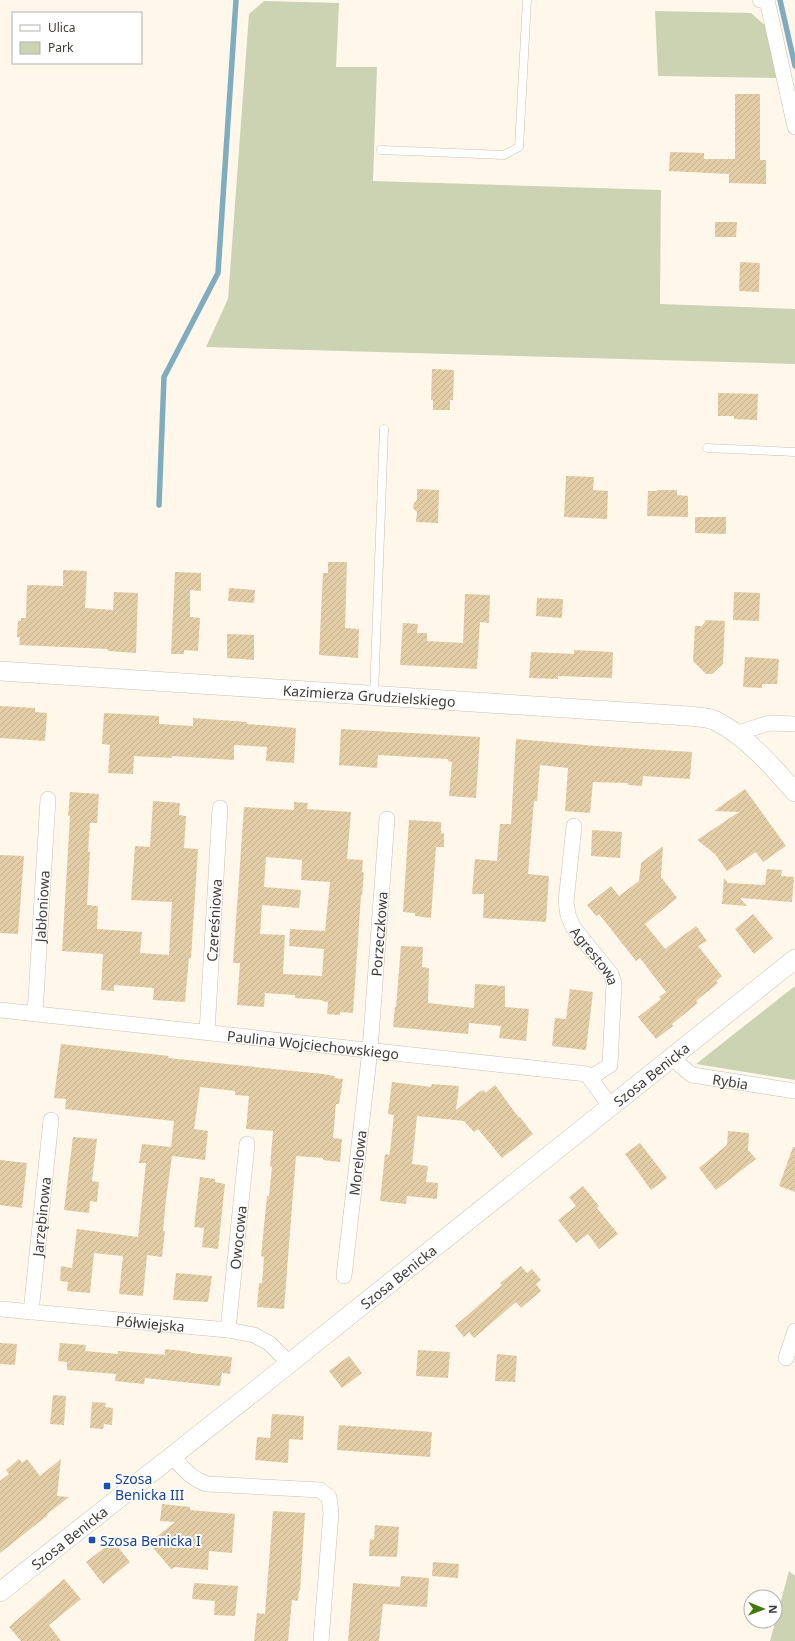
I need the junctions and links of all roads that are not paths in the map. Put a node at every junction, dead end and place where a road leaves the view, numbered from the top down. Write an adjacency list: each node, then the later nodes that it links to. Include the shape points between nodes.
1 (527, 0): 5 (lane, via 519,147 504,154)
2 (760, 0): 3 (street)
3 (767, 0): 4 (street)
4 (795, 126)
5 (381, 150)
6 (384, 429): 10 (lane)
7 (707, 448): 8 (lane)
8 (795, 452)
9 (0, 671): 10 (street, Kazimierza Grudzielskiego)
10 (374, 695): 12 (street, Kazimierza Grudzielskiego, via 688,716 715,720)
11 (795, 724): 12 (street, via 769,723)
12 (735, 734): 13 (street, Kazimierza Grudzielskiego, via 753,747)
13 (795, 792)
14 (48, 799): 20 (street, Jabłoniowa)
15 (220, 808): 21 (street, Czereśniowa)
16 (387, 819): 22 (street, Porzeczkowa)
17 (574, 826): 24 (street, Agrestowa, via 566,902 568,915 573,926 611,974 614,983 610,1064)
18 (795, 959): 23 (street, Szosa Benicka)
19 (0, 1010): 20 (street, Paulina Wojciechowskiego)
20 (35, 1014): 21 (street, Paulina Wojciechowskiego)
21 (207, 1032): 22 (street, Paulina Wojciechowskiego)
22 (370, 1050): 24 (street, Paulina Wojciechowskiego, via 587,1074); 29 (street, Morelowa)
23 (673, 1056): 25 (street, Rybia, via 692,1075); 26 (street, Szosa Benicka)
24 (590, 1078): 26 (street)
25 (795, 1091)
26 (610, 1106): 35 (street, Szosa Benicka)
27 (51, 1120): 31 (street, Jarzębinowa)
28 (247, 1144): 32 (street, Owocowa)
29 (344, 1276)
30 (0, 1310): 31 (street, Półwiejska)
31 (31, 1312): 32 (street, Półwiejska)
32 (228, 1330): 35 (street, Półwiejska, via 254,1335 269,1343)
33 (795, 1331): 34 (street)
34 (786, 1358)
35 (289, 1363): 36 (street, Szosa Benicka)
36 (172, 1456): 37 (street, Szosa Benicka); 38 (street, via 191,1476 208,1484 320,1490 329,1497)
37 (0, 1592)
38 (321, 1641)

